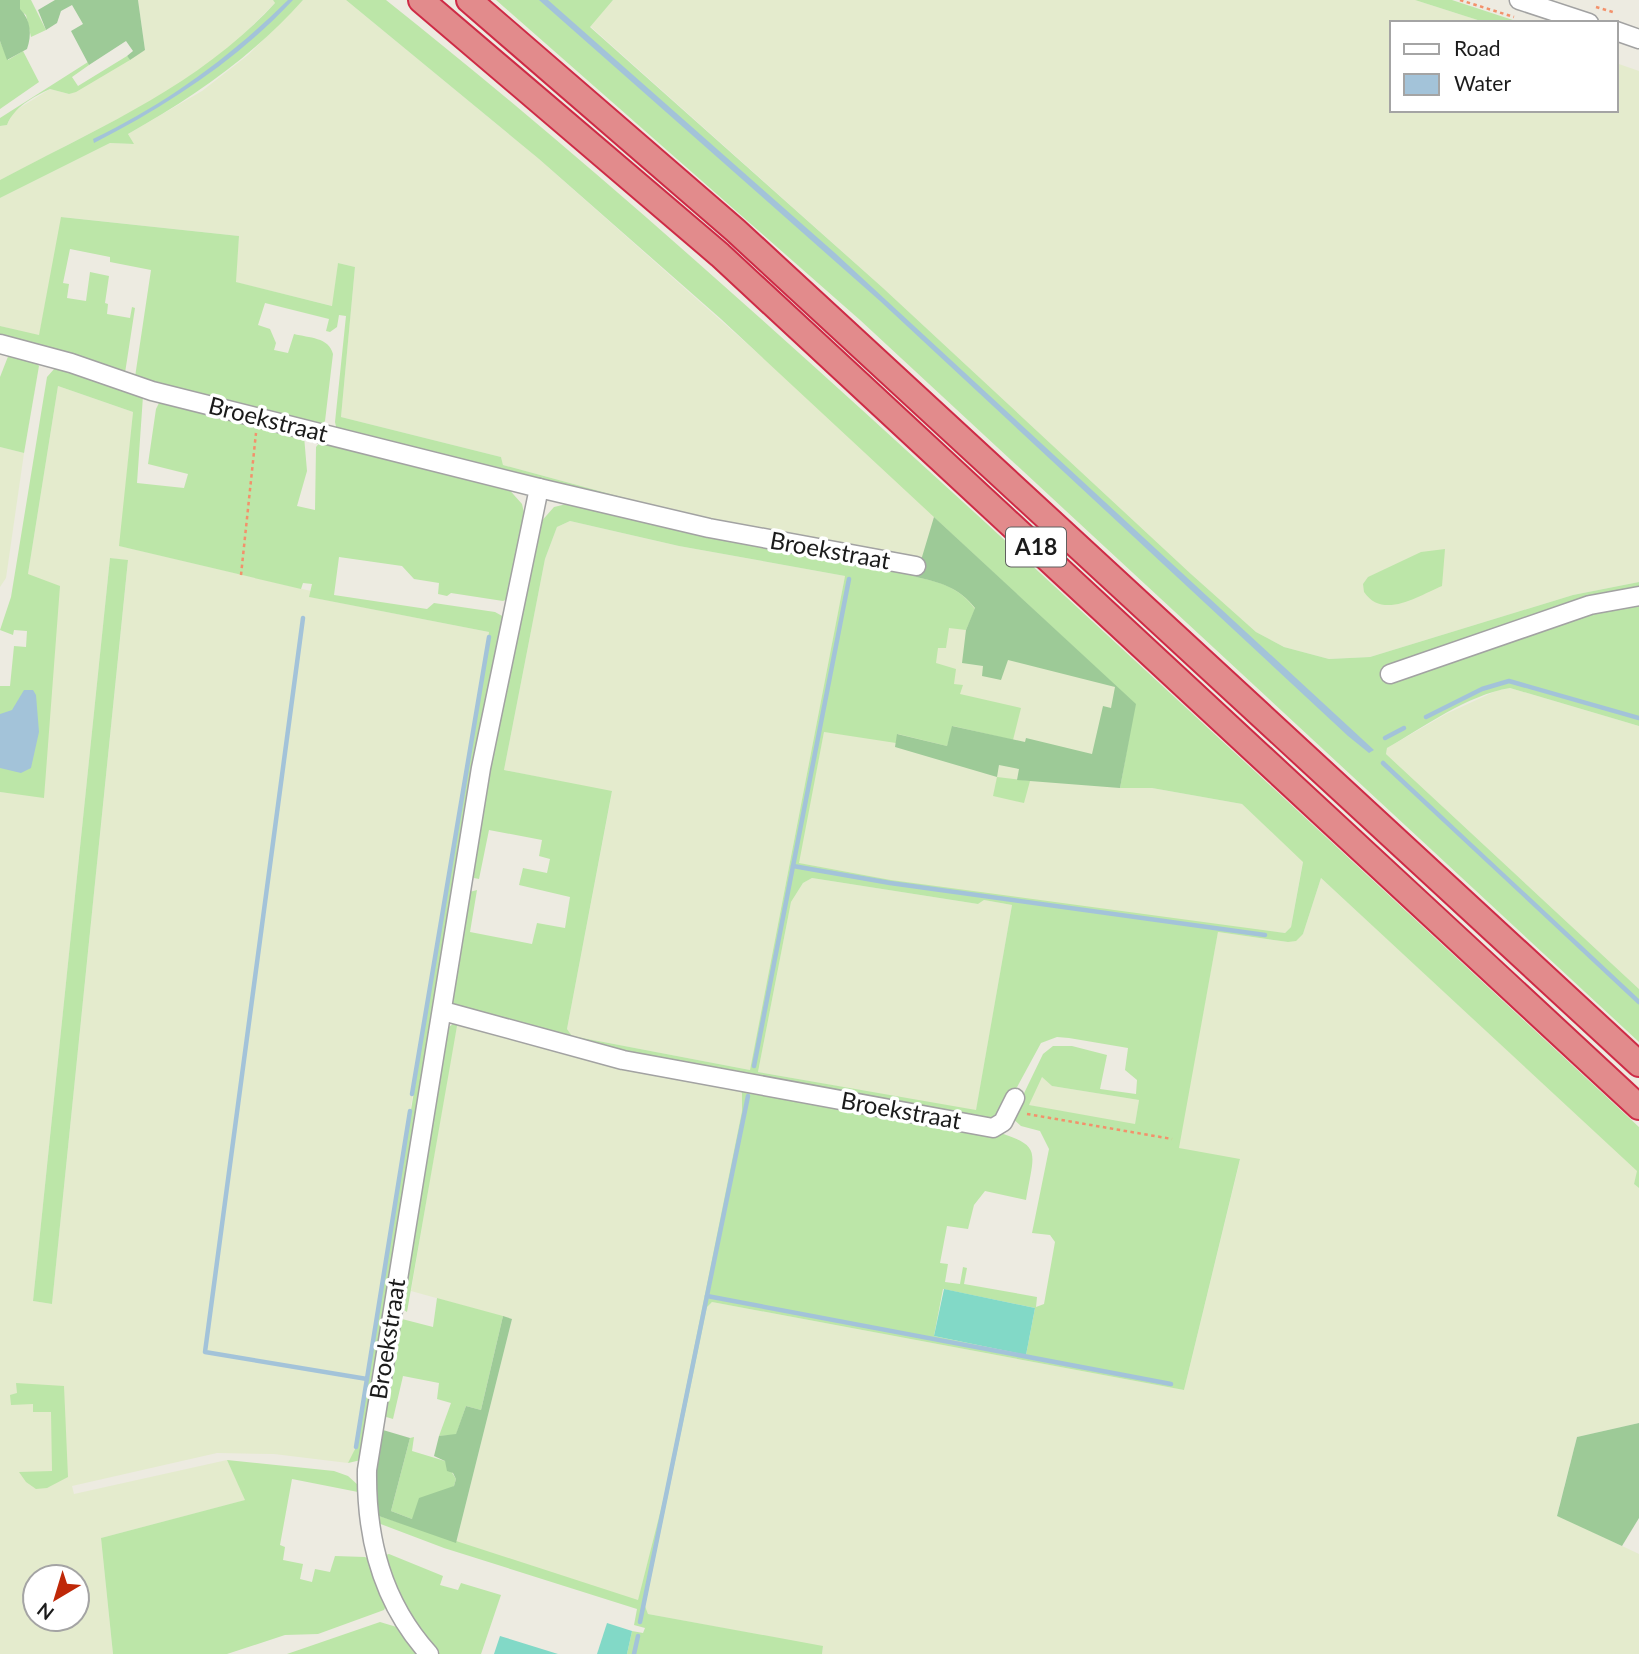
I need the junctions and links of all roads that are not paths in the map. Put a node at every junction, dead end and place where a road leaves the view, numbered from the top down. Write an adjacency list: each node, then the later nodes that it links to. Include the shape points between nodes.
1 (421, 0): 15 (highway, A18, via 720,255)
2 (469, 0): 13 (highway, A18, via 735,230)
3 (1519, 0): 4 (street)
4 (1583, 21)
5 (1621, 24): 6 (street)
6 (1639, 39)
7 (0, 344): 8 (street, Broekstraat, via 152,391)
8 (540, 488): 9 (street, Broekstraat, via 709,528); 12 (street, Broekstraat, via 481,768)
9 (916, 566)
10 (1639, 596): 11 (street, via 1590,605)
11 (1390, 674)
12 (443, 1011): 14 (street, Broekstraat, via 623,1060 993,1128 999,1127); 16 (street, Broekstraat, via 367,1475 371,1533 384,1583 396,1612)
13 (1639, 1064)
14 (1012, 1104)
15 (1639, 1107)
16 (429, 1654)

